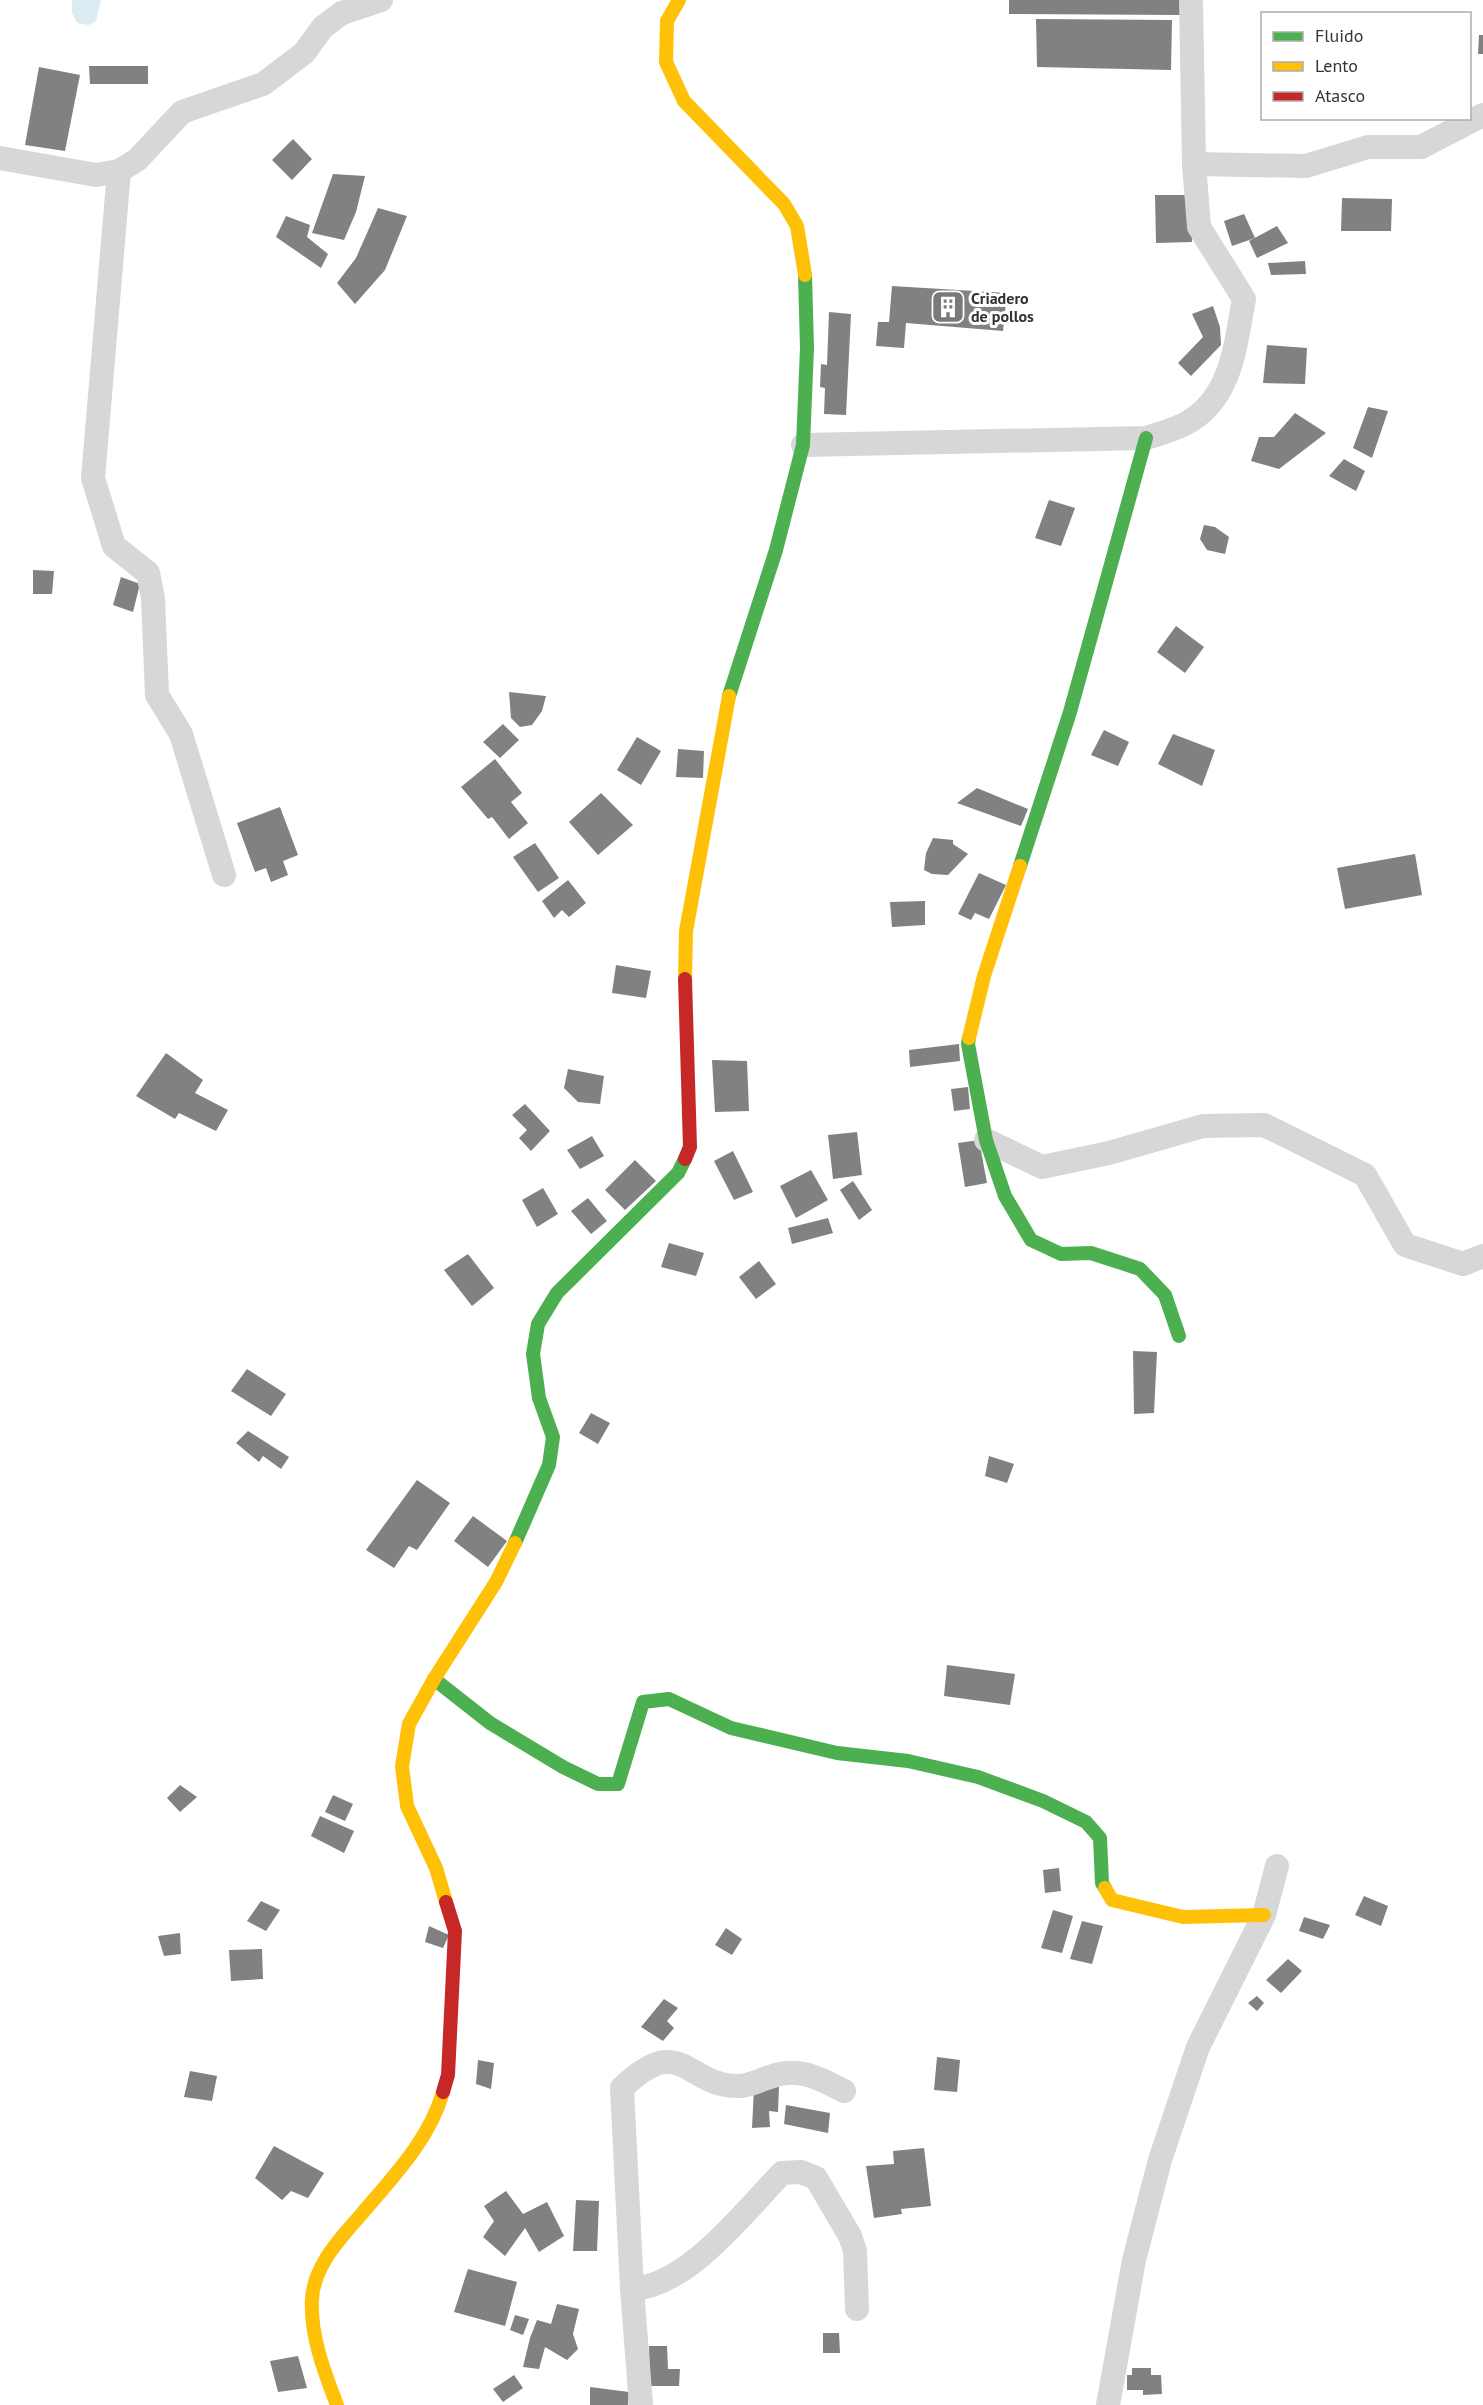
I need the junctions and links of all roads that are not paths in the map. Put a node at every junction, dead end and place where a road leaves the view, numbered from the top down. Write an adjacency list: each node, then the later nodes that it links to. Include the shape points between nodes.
1 (381, 0): 7 (street, via 342,13 323,27 304,52 263,84 182,112 137,160)
2 (679, 0): 9 (street, via 667,21 666,62 684,101 784,204 798,226 805,268 806,314)
3 (1191, 1): 6 (street)
4 (1483, 115): 6 (street, via 1421,147 1368,147 1306,166)
5 (0, 159): 7 (street, via 96,175)
6 (1194, 164): 8 (street, via 1198,227 1244,299 1231,367 1216,401 1186,424)
7 (118, 171): 10 (street, via 93,478 114,546 148,573 153,598 157,694 182,734)
8 (1146, 438): 9 (street); 11 (street, via 1070,712 994,944 968,1044)
9 (802, 445): 14 (street, via 776,550 731,686 686,931 685,1047 690,1147 678,1173 557,1293 538,1324 533,1354 539,1398 553,1437 549,1465 496,1582)
10 (224, 875)
11 (986, 1140): 12 (street, via 1042,1167 1203,1126 1264,1125 1365,1175 1405,1245 1463,1264); 13 (street, via 1005,1196 1031,1240 1061,1254 1091,1253 1140,1269 1165,1295)
12 (1483, 1256)
13 (1179, 1336)
14 (434, 1679): 16 (street, via 490,1723 598,1784 618,1784 643,1702 669,1699 731,1728 837,1753 908,1761 978,1777 1043,1800 1086,1822 1100,1838 1102,1883 1112,1900 1184,1917); 20 (street, via 409,1724 402,1766 408,1806 436,1868 455,1931 448,2075 437,2113 408,2158 326,2256 312,2296 313,2326)
15 (1277, 1866): 16 (street)
16 (1264, 1916): 22 (street, via 1198,2047 1160,2160 1134,2260)
17 (844, 2091): 18 (street, via 811,2074 789,2071 741,2086 725,2085 705,2078 690,2066 671,2061 653,2064 635,2075 622,2088)
18 (632, 2289): 19 (street, via 648,2288 686,2268 782,2174 801,2172 816,2178 850,2236 855,2251); 21 (street)
19 (857, 2308)
20 (338, 2405)
21 (641, 2405)
22 (1108, 2405)

